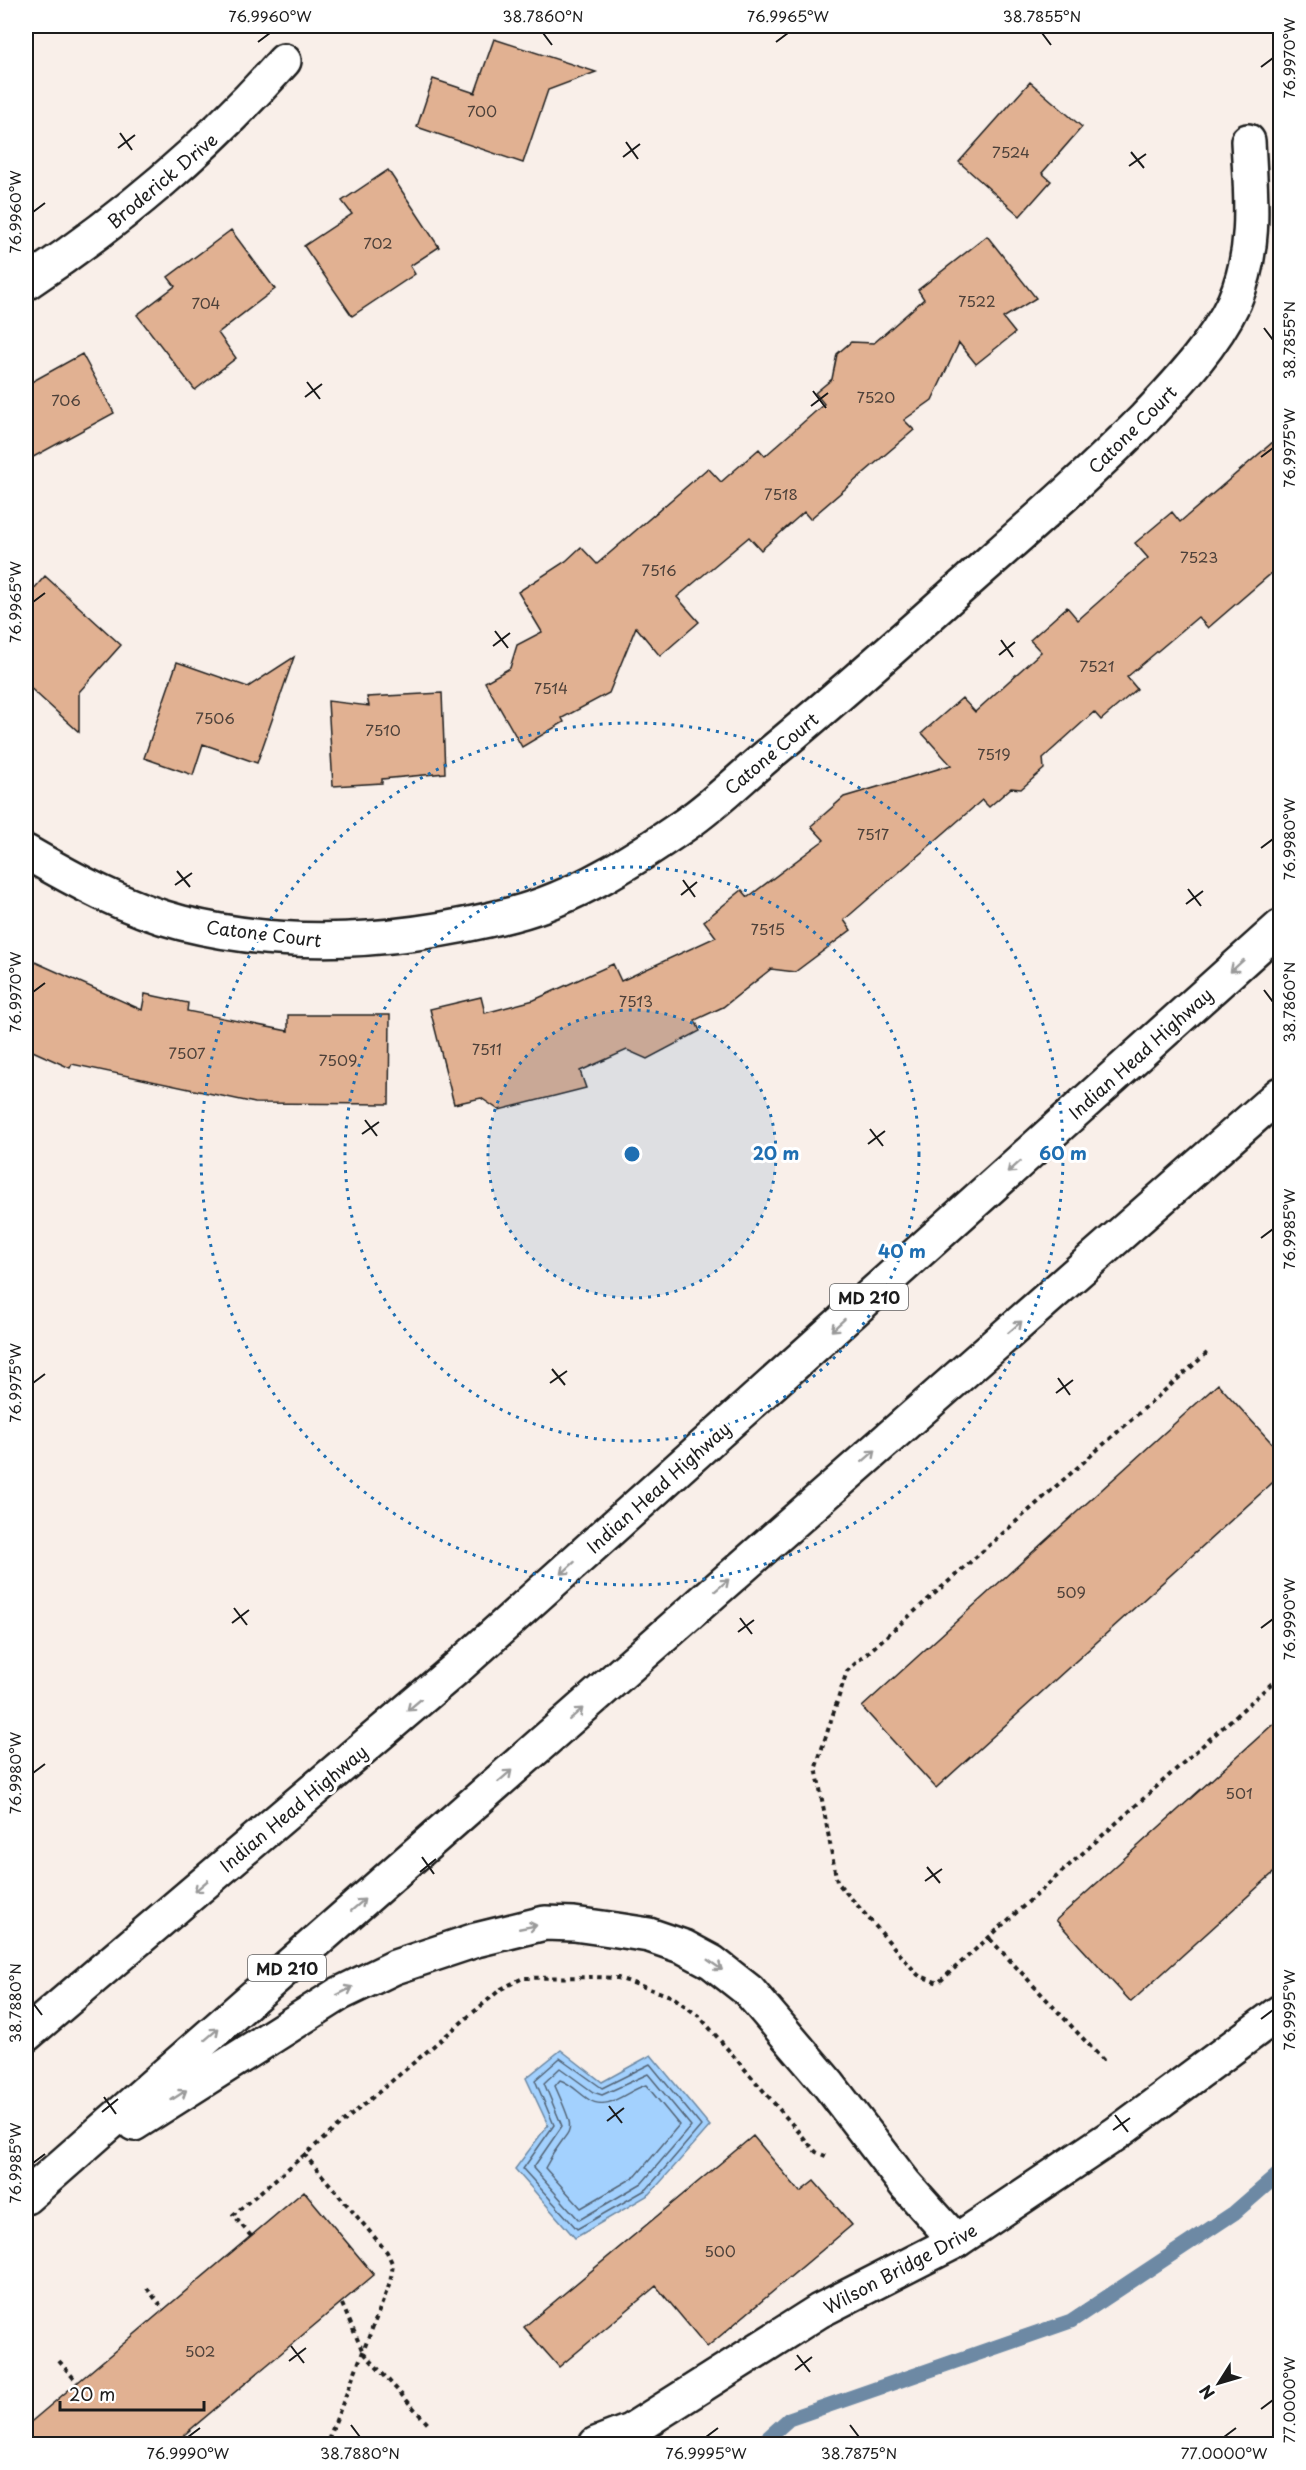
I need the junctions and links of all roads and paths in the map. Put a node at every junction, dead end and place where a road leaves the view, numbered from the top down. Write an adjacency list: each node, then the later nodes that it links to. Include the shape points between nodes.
1 (284, 61): 3 (main road, Broderick Drive, via 218,133 171,176 94,237)
2 (1248, 141): 4 (main road, Catone Court, via 1250,248 1233,304 1186,374 1102,461 856,681 690,821 644,852 557,899 516,914 340,942 284,939 180,922 124,902)
3 (26, 283)
4 (26, 852)
5 (1281, 927): 11 (main road, Indian Head Highway / MD 210, one-way to 11, via 458,1667)
6 (1281, 1094): 15 (main road, MD 210, one-way to 6)
7 (1207, 1353): 9 (path, via 848,1671 816,1767 837,1882 918,1975 938,1983)
8 (1281, 1676): 9 (path)
9 (990, 1939): 12 (path)
10 (1281, 2012): 17 (main road, Wilson Bridge Drive, via 1117,2133)
11 (26, 2035)
12 (1104, 2061)
13 (304, 2154): 14 (path, via 501,1989 523,1978 574,1976 618,1978 673,1997 700,2017 816,2152); 16 (path, via 233,2215); 21 (path, via 387,2252 393,2265 390,2283)
14 (834, 2160)
15 (34, 2190): 17 (main road, one-way to 17, via 339,1994 395,1967 476,1940 545,1923 574,1924 649,1935 684,1947 712,1962 749,1991)
16 (251, 2236)
17 (956, 2241): 26 (main road, Wilson Bridge Drive, via 819,2311 630,2431)
18 (147, 2288): 20 (path)
19 (342, 2304): 21 (path)
20 (164, 2310)
21 (363, 2352): 24 (path); 25 (path)
22 (59, 2361): 23 (path)
23 (77, 2382)
24 (428, 2424)
25 (327, 2443)
26 (596, 2445)

